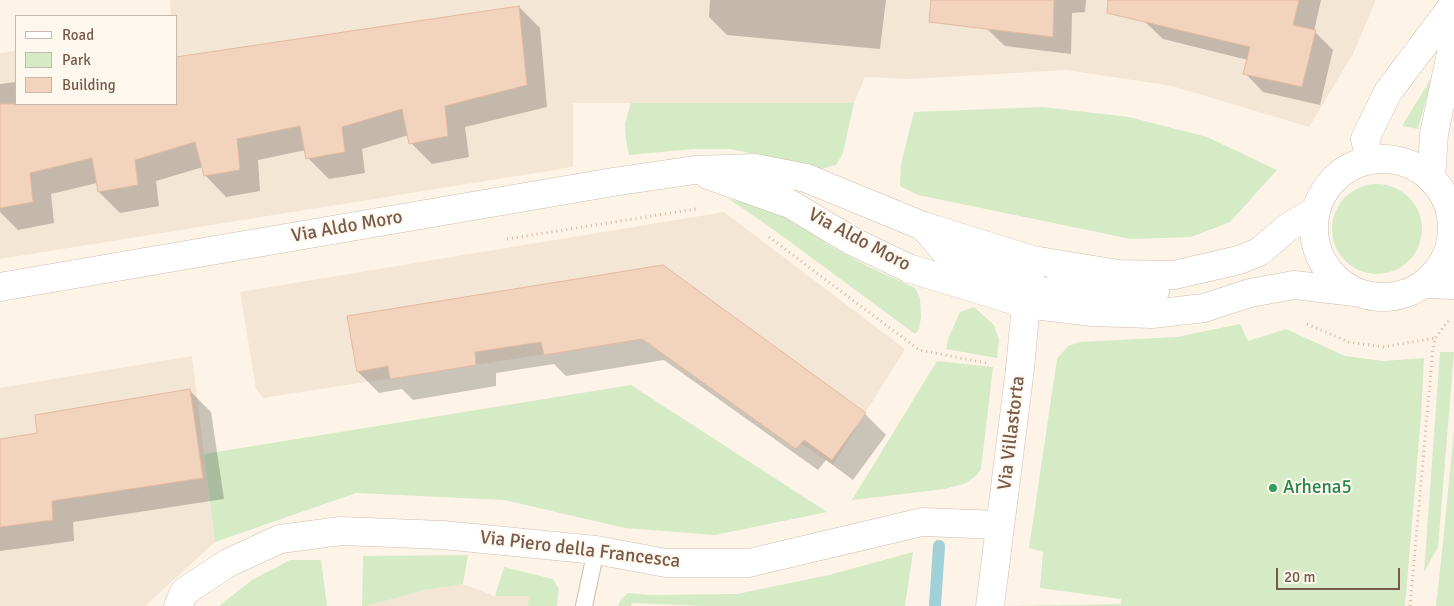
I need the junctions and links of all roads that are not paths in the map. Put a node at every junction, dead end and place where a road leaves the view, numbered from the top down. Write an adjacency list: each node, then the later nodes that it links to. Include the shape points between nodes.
1 (1454, 4): 3 (street, via 1388,92 1365,139)
2 (1454, 39): 5 (street, via 1434,134)
3 (1370, 160): 5 (street, via 1392,160 1413,166); 6 (street, via 1351,166 1335,177 1323,192)
4 (695, 170): 8 (street, Via Aldo Moro, via 755,168 806,178); 13 (street, Via Aldo Moro); 15 (street, Via Aldo Moro, via 790,204 852,241 908,268)
5 (1431, 179): 7 (street)
6 (1316, 210): 10 (street, Via Aldo Moro, via 1286,228 1258,252 1239,260); 14 (street, via 1313,230 1316,249 1338,282)
7 (1452, 211): 11 (street, via 1448,250 1439,269)
8 (923, 226): 9 (street, Via Aldo Moro); 15 (street, Via Aldo Moro, via 951,258 1001,272)
9 (1033, 260): 10 (street, Via Aldo Moro, via 1118,274); 15 (street, Via Villastorta)
10 (1174, 275): 15 (street, Via Aldo Moro, via 1151,295 1062,285)
11 (1424, 284): 12 (street); 14 (street, via 1391,297)
12 (1454, 285)
13 (0, 286)
14 (1355, 292): 15 (street, Via Aldo Moro, via 1294,285 1250,293 1204,308 1152,314 1092,312)
15 (1026, 304): 16 (street, Via Villastorta)
16 (1000, 525): 17 (street, Via Piero della Francesca, via 922,522 749,563 666,563); 20 (street, Via Villastorta)
17 (596, 550): 18 (street, Via Piero della Francesca, via 443,535 341,531 280,539 228,563 184,592); 19 (lane)
18 (178, 606)
19 (584, 606)
20 (990, 606)

